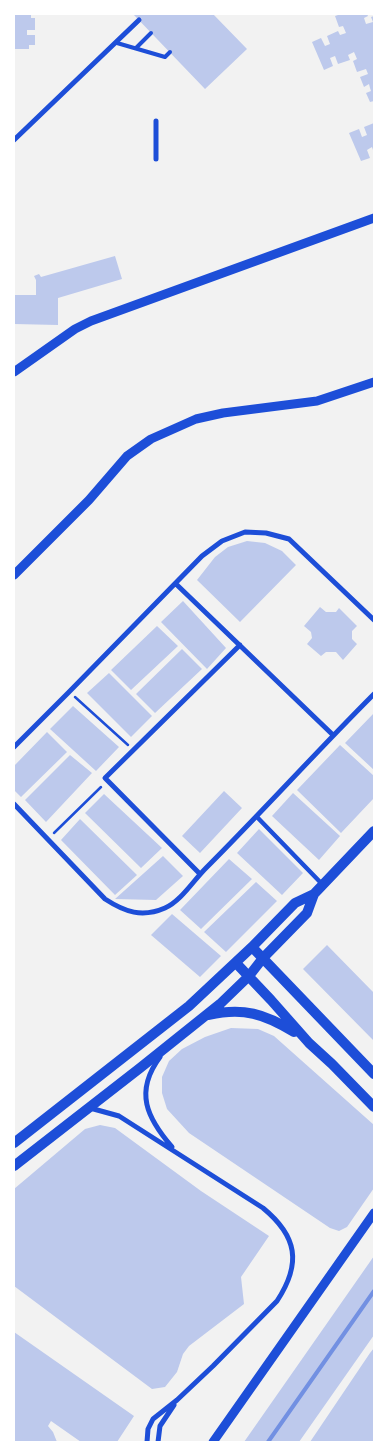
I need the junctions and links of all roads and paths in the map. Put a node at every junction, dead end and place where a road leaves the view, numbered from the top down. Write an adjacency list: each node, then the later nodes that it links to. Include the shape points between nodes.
1 (139, 20): 3 (street)
2 (152, 33): 4 (lane)
3 (117, 43): 4 (lane); 7 (street)
4 (136, 48): 5 (lane, via 165,56)
5 (170, 52)
6 (156, 121): 8 (street)
7 (14, 140)
8 (156, 159)
9 (374, 218): 10 (street, via 91,321)
10 (14, 372)
11 (374, 382): 12 (street, via 317,401 196,419 150,439 127,456)
12 (14, 575)
13 (176, 584): 14 (street, via 202,556 222,541 244,532 266,533 289,539); 15 (street); 20 (street)
14 (374, 620)
15 (240, 646): 18 (street); 26 (street, via 105,778)
16 (374, 694): 18 (street)
17 (76, 697): 19 (path)
18 (333, 735): 23 (street)
19 (129, 746)
20 (14, 747)
21 (101, 787): 25 (path)
22 (14, 804): 26 (street, via 105,899 119,908 133,913 166,908)
23 (257, 818): 26 (street); 27 (street)
24 (374, 831): 27 (main road)
25 (51, 836)
26 (200, 874)
27 (322, 884): 28 (main road)
28 (314, 894): 29 (main road, via 295,903); 30 (main road, via 307,913)
29 (252, 948): 30 (main road); 31 (main road)
30 (262, 958): 32 (main road); 36 (main road)
31 (236, 963): 32 (main road); 39 (main road, via 189,1006)
32 (249, 976): 33 (main road); 35 (main road)
33 (205, 1016): 34 (main road); 35 (main road, via 230,1011 255,1014 275,1020)
34 (176, 1040): 38 (main road); 40 (street, via 155,1063 146,1098 154,1124)
35 (309, 1043): 37 (main road)
36 (374, 1074)
37 (374, 1107)
38 (90, 1108): 40 (street, via 119,1116); 41 (main road)
39 (14, 1143)
40 (180, 1154): 43 (street, via 276,1219 287,1232 293,1260 290,1277 277,1301)
41 (14, 1166)
42 (374, 1213): 46 (street)
43 (177, 1400): 44 (street, via 153,1419); 45 (street, via 160,1426)
44 (147, 1442)
45 (158, 1442)
46 (213, 1442)

